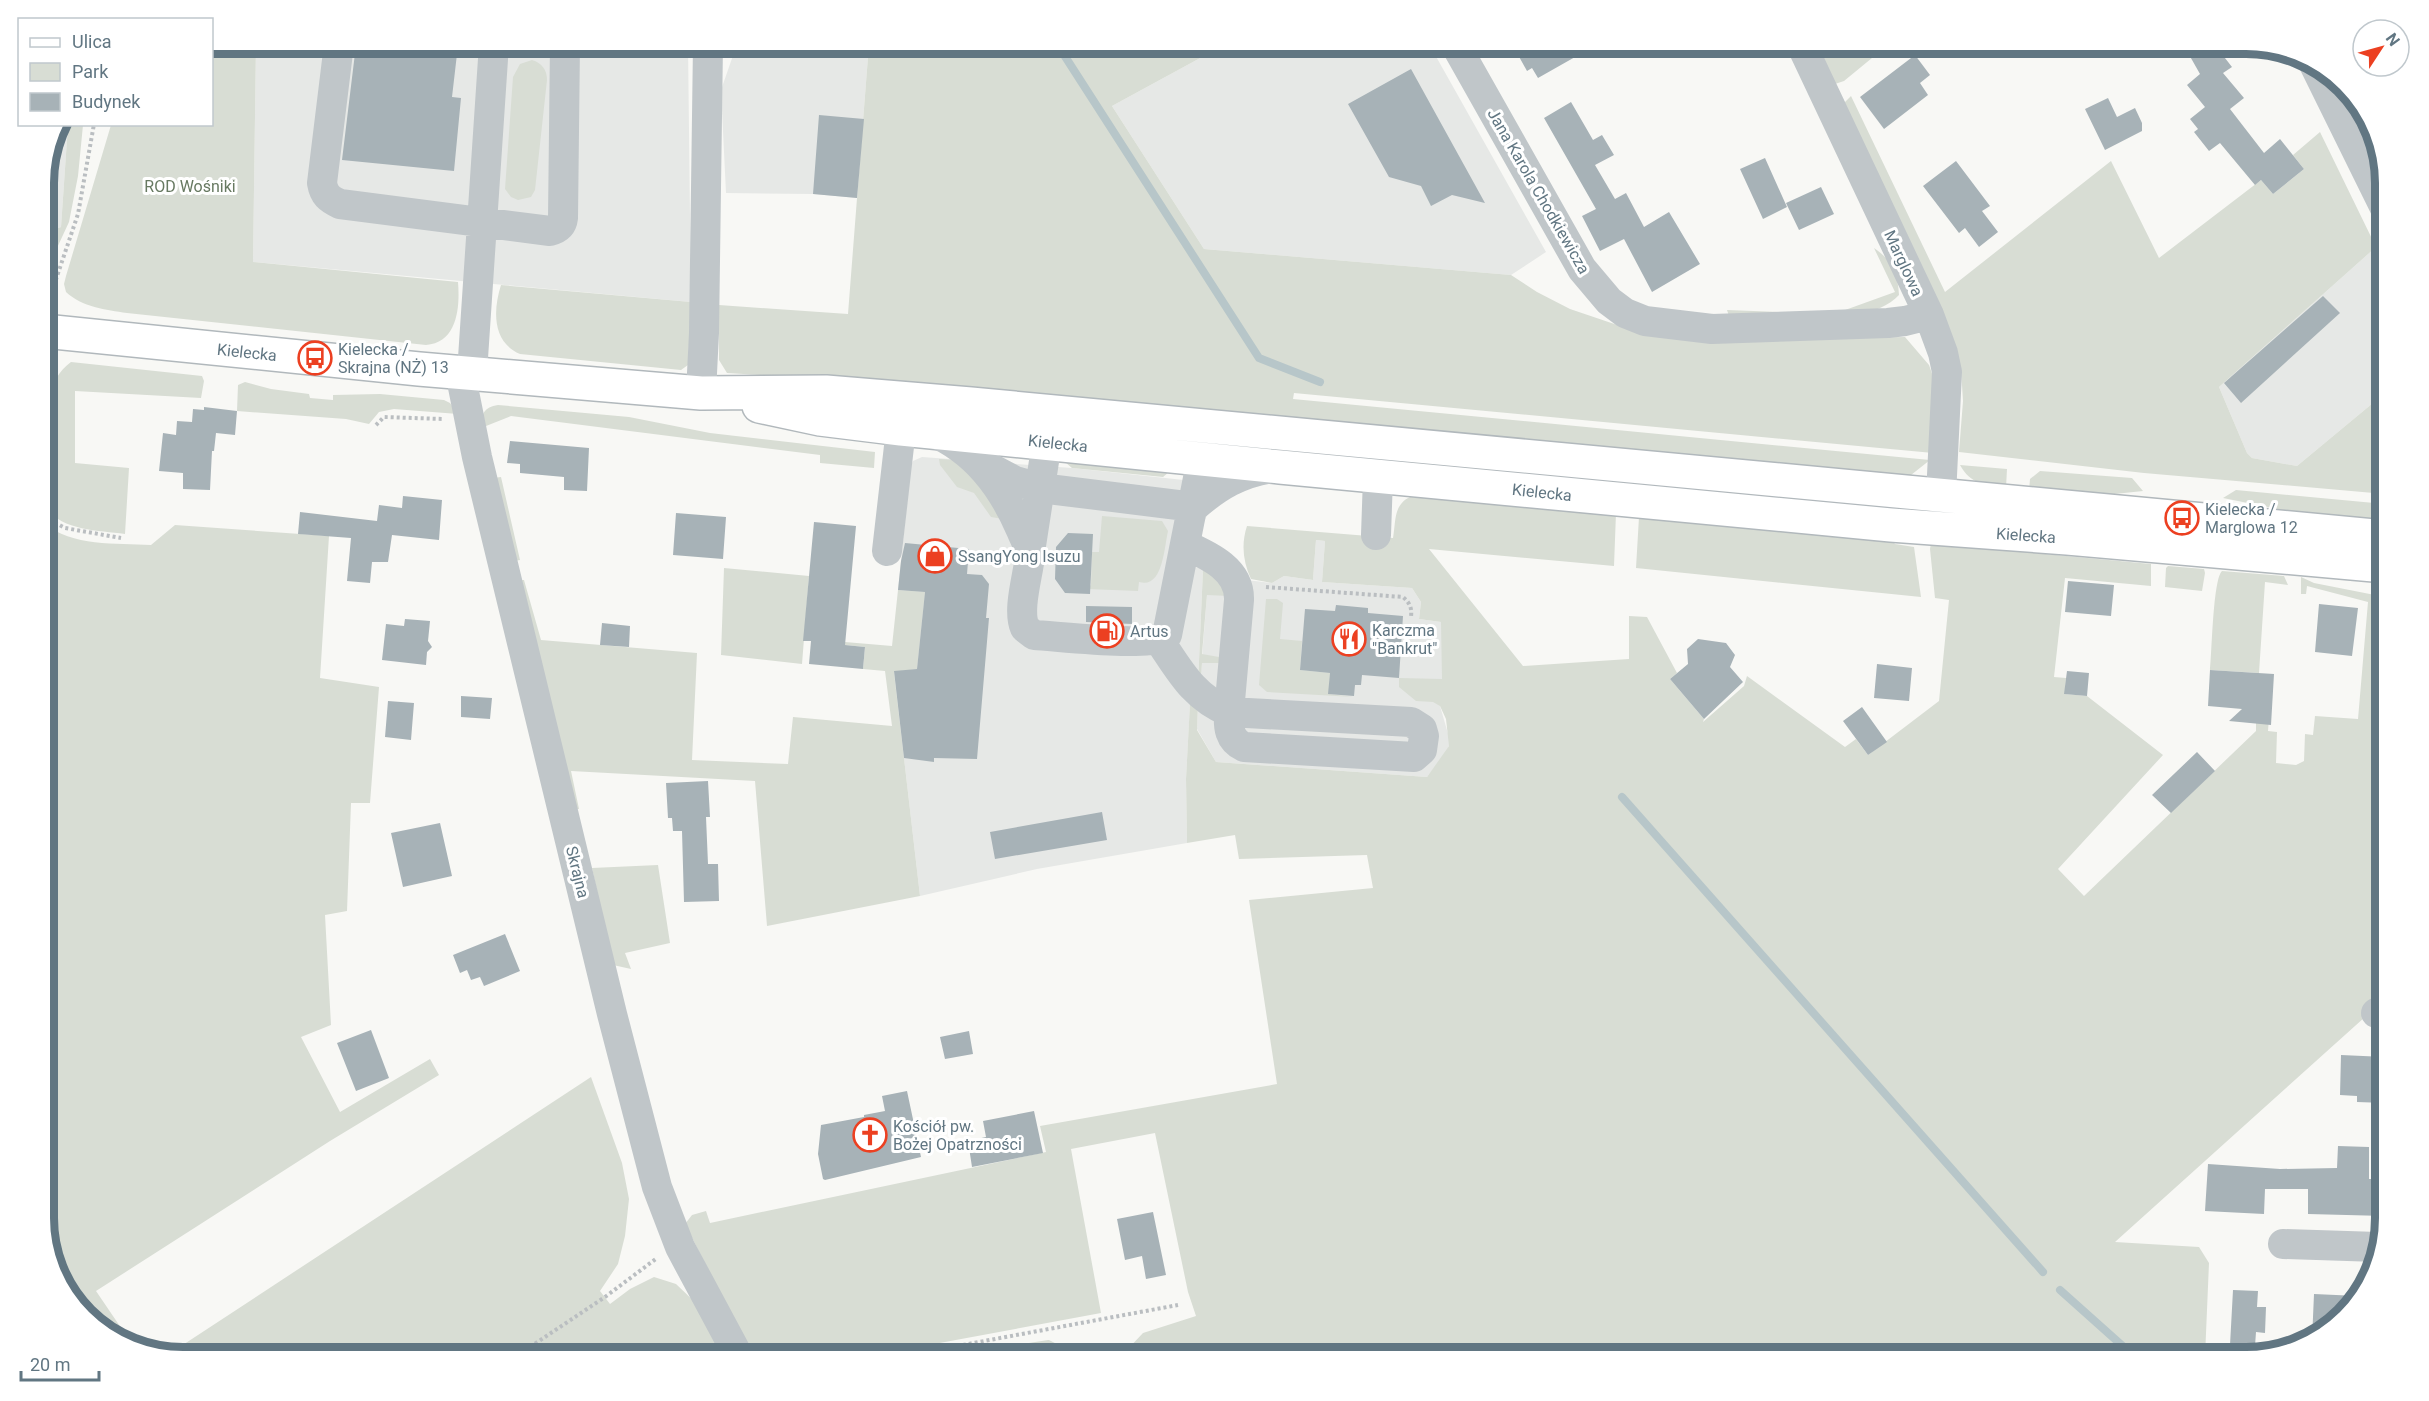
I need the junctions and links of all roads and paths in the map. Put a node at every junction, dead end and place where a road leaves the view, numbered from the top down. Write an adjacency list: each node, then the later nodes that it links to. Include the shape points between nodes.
1 (338, 54): 10 (street, via 322,183 327,196 340,204)
2 (493, 54): 10 (street, Skrajna)
3 (565, 54): 10 (street, via 562,224 550,231)
4 (708, 54): 15 (street)
5 (1461, 54): 12 (street, Jana Karola Chodkiewicza, via 1582,269 1596,288 1625,313 1644,321 1712,329 1888,323)
6 (1806, 54): 12 (street, Marglowa)
7 (2321, 79): 9 (street)
8 (95, 126): 11 (path, via 78,214)
9 (2375, 188)
10 (482, 222): 14 (street, Skrajna)
11 (54, 306)
12 (1929, 315): 28 (street, Marglowa, via 1947,372)
13 (54, 326): 14 (main road, Kielecka)
14 (466, 372): 15 (main road, Kielecka); 18 (street, Skrajna)
15 (701, 393): 16 (main road, Kielecka, via 826,392); 21 (main road, Kielecka, via 820,419)
16 (971, 404): 17 (main road, Kielecka); 21 (street, via 921,413)
17 (1101, 416): 19 (main road, Kielecka); 22 (street, via 1070,421 1056,429)
18 (469, 420): 20 (path, via 384,417); 44 (street, Skrajna, via 612,1014 657,1187)
19 (1168, 423): 24 (street, via 1194,436); 28 (main road, Kielecka)
20 (376, 425)
21 (915, 430): 22 (main road, Kielecka); 23 (street, via 945,438); 37 (street)
22 (1047, 442): 24 (main road, Kielecka); 27 (street)
23 (970, 456): 27 (street, via 997,473); 38 (street, via 999,488)
24 (1202, 458): 25 (main road, Kielecka); 29 (street)
25 (1280, 467): 26 (main road, Kielecka); 29 (street, via 1240,475)
26 (1378, 477): 31 (main road, Kielecka); 33 (street)
27 (1040, 488): 29 (street); 38 (street)
28 (1941, 496): 31 (street, via 1916,515); 32 (street, Marglowa); 34 (main road, Kielecka)
29 (1194, 507): 36 (street)
30 (54, 522): 35 (path, via 81,533)
31 (1891, 525): 32 (main road, Kielecka)
32 (1957, 530): 39 (main road, Kielecka)
33 (1376, 535)
34 (2375, 536)
35 (121, 538)
36 (1185, 545): 40 (street, via 1209,555 1229,572); 42 (street, via 1167,635)
37 (887, 551)
38 (1030, 552): 42 (street, via 1022,617 1029,632)
39 (2375, 566)
40 (1239, 590): 41 (path, via 1250,586 1403,597 1409,602); 43 (street)
41 (1412, 617)
42 (1158, 640): 43 (street, via 1195,691)
43 (1229, 712): 43 (street, via 1411,722 1422,729 1422,750 1414,757 1244,747 1229,731)
44 (678, 1242): 48 (path); 49 (street, Skrajna)
45 (2283, 1244): 46 (street)
46 (2372, 1247)
47 (1178, 1305): 50 (path)
48 (531, 1347)
49 (733, 1347)
50 (956, 1347)

